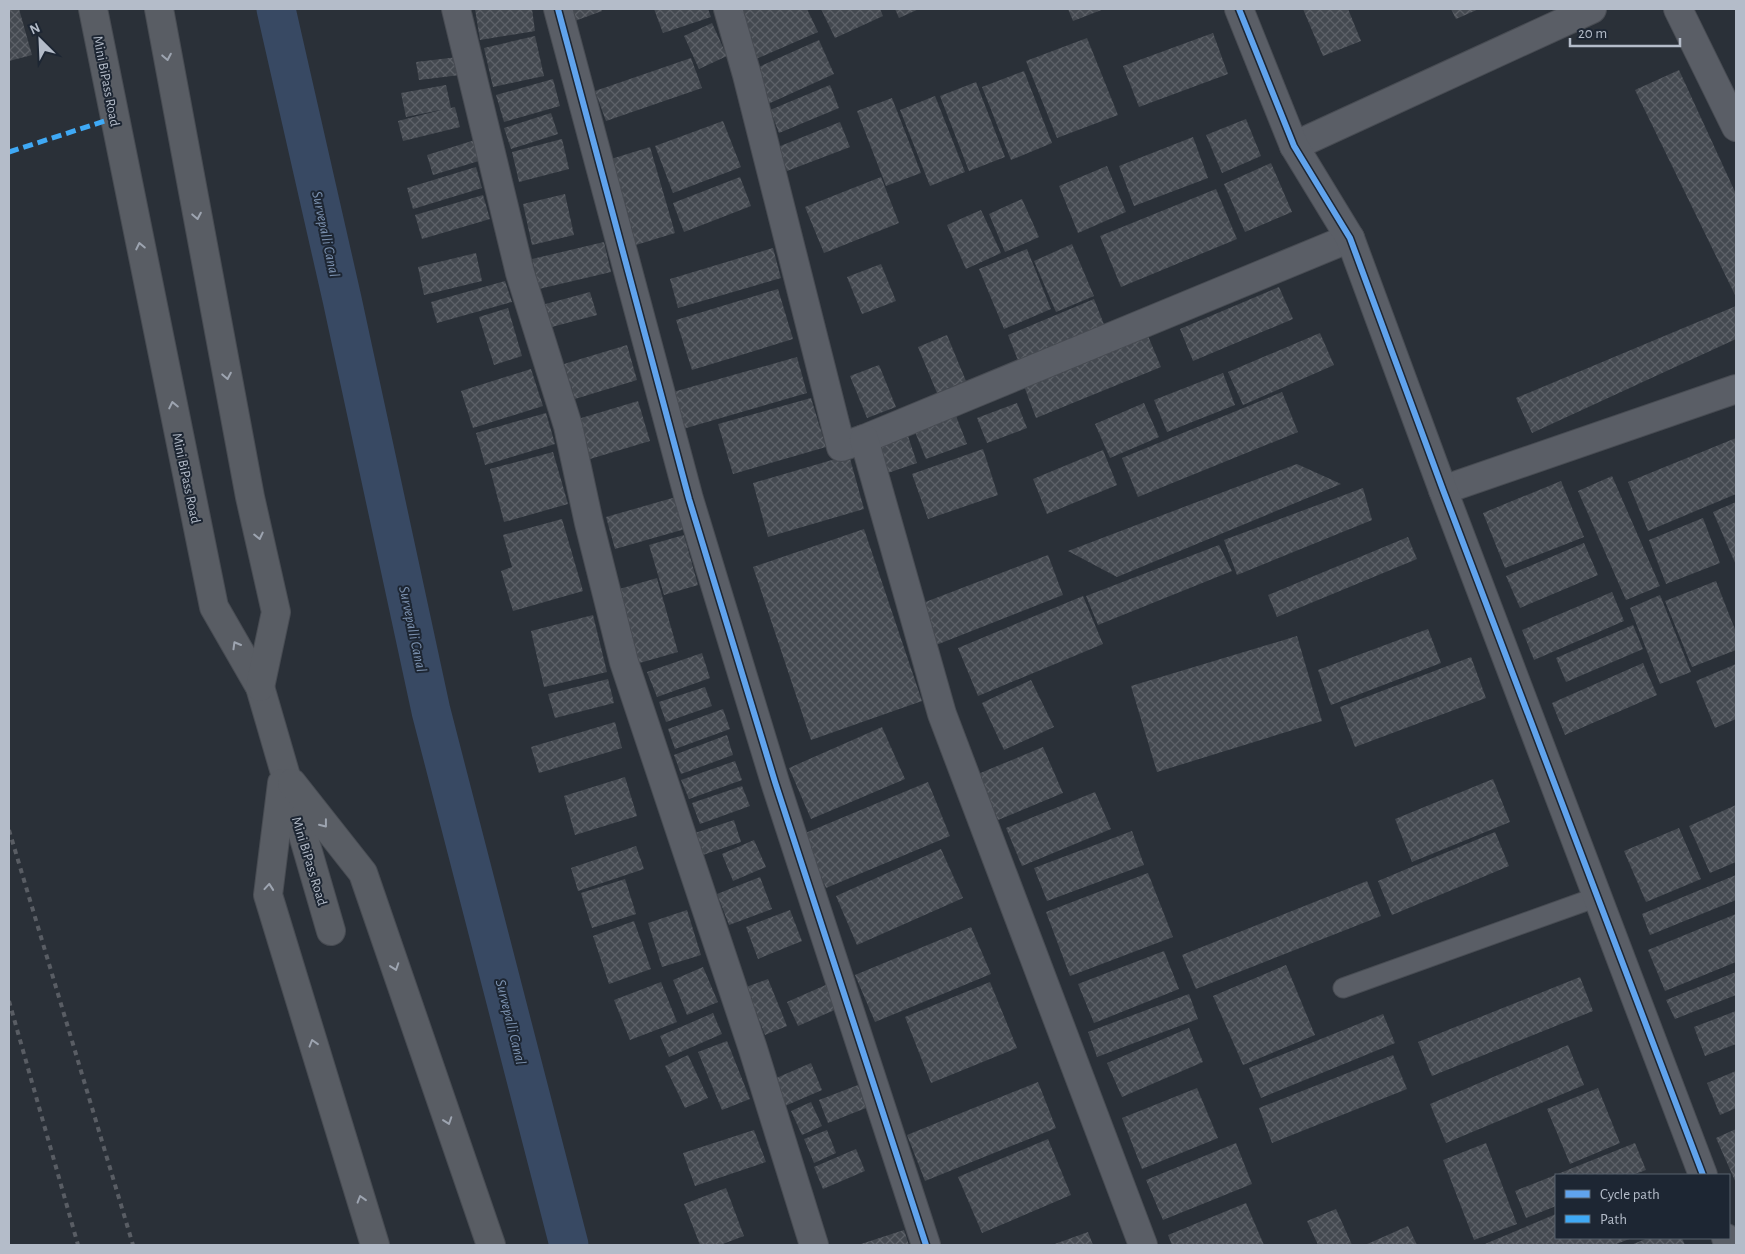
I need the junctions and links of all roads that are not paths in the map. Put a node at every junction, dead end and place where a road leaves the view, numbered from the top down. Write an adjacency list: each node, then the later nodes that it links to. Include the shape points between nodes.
1 (93, 9): 15 (main road, Mini BiPass Road, one-way to 1, via 214,607)
2 (158, 9): 15 (main road, one-way to 15, via 250,497 276,612)
3 (456, 9): 23 (street, via 520,273 568,426 624,662)
4 (558, 9): 24 (street, via 689,499 778,791)
5 (728, 9): 13 (street, via 840,447)
6 (1238, 9): 10 (street)
7 (1592, 9): 10 (street)
8 (1678, 9): 9 (street)
9 (1736, 127)
10 (1294, 146): 11 (street)
11 (1350, 238): 13 (street); 14 (street)
12 (1736, 390): 14 (street)
13 (864, 439): 25 (street, via 942,714)
14 (1443, 490): 17 (street)
15 (260, 687): 16 (main road, Mini BiPass Road)
16 (283, 772): 18 (main road, Mini BiPass Road); 21 (main road, one-way to 16, via 268,895); 22 (main road, one-way to 22, via 363,873)
17 (1597, 897): 19 (lane); 20 (street)
18 (331, 932)
19 (1344, 988)
20 (1703, 1174)
21 (375, 1245)
22 (491, 1245)
23 (814, 1245)
24 (926, 1245)
25 (1143, 1245)

